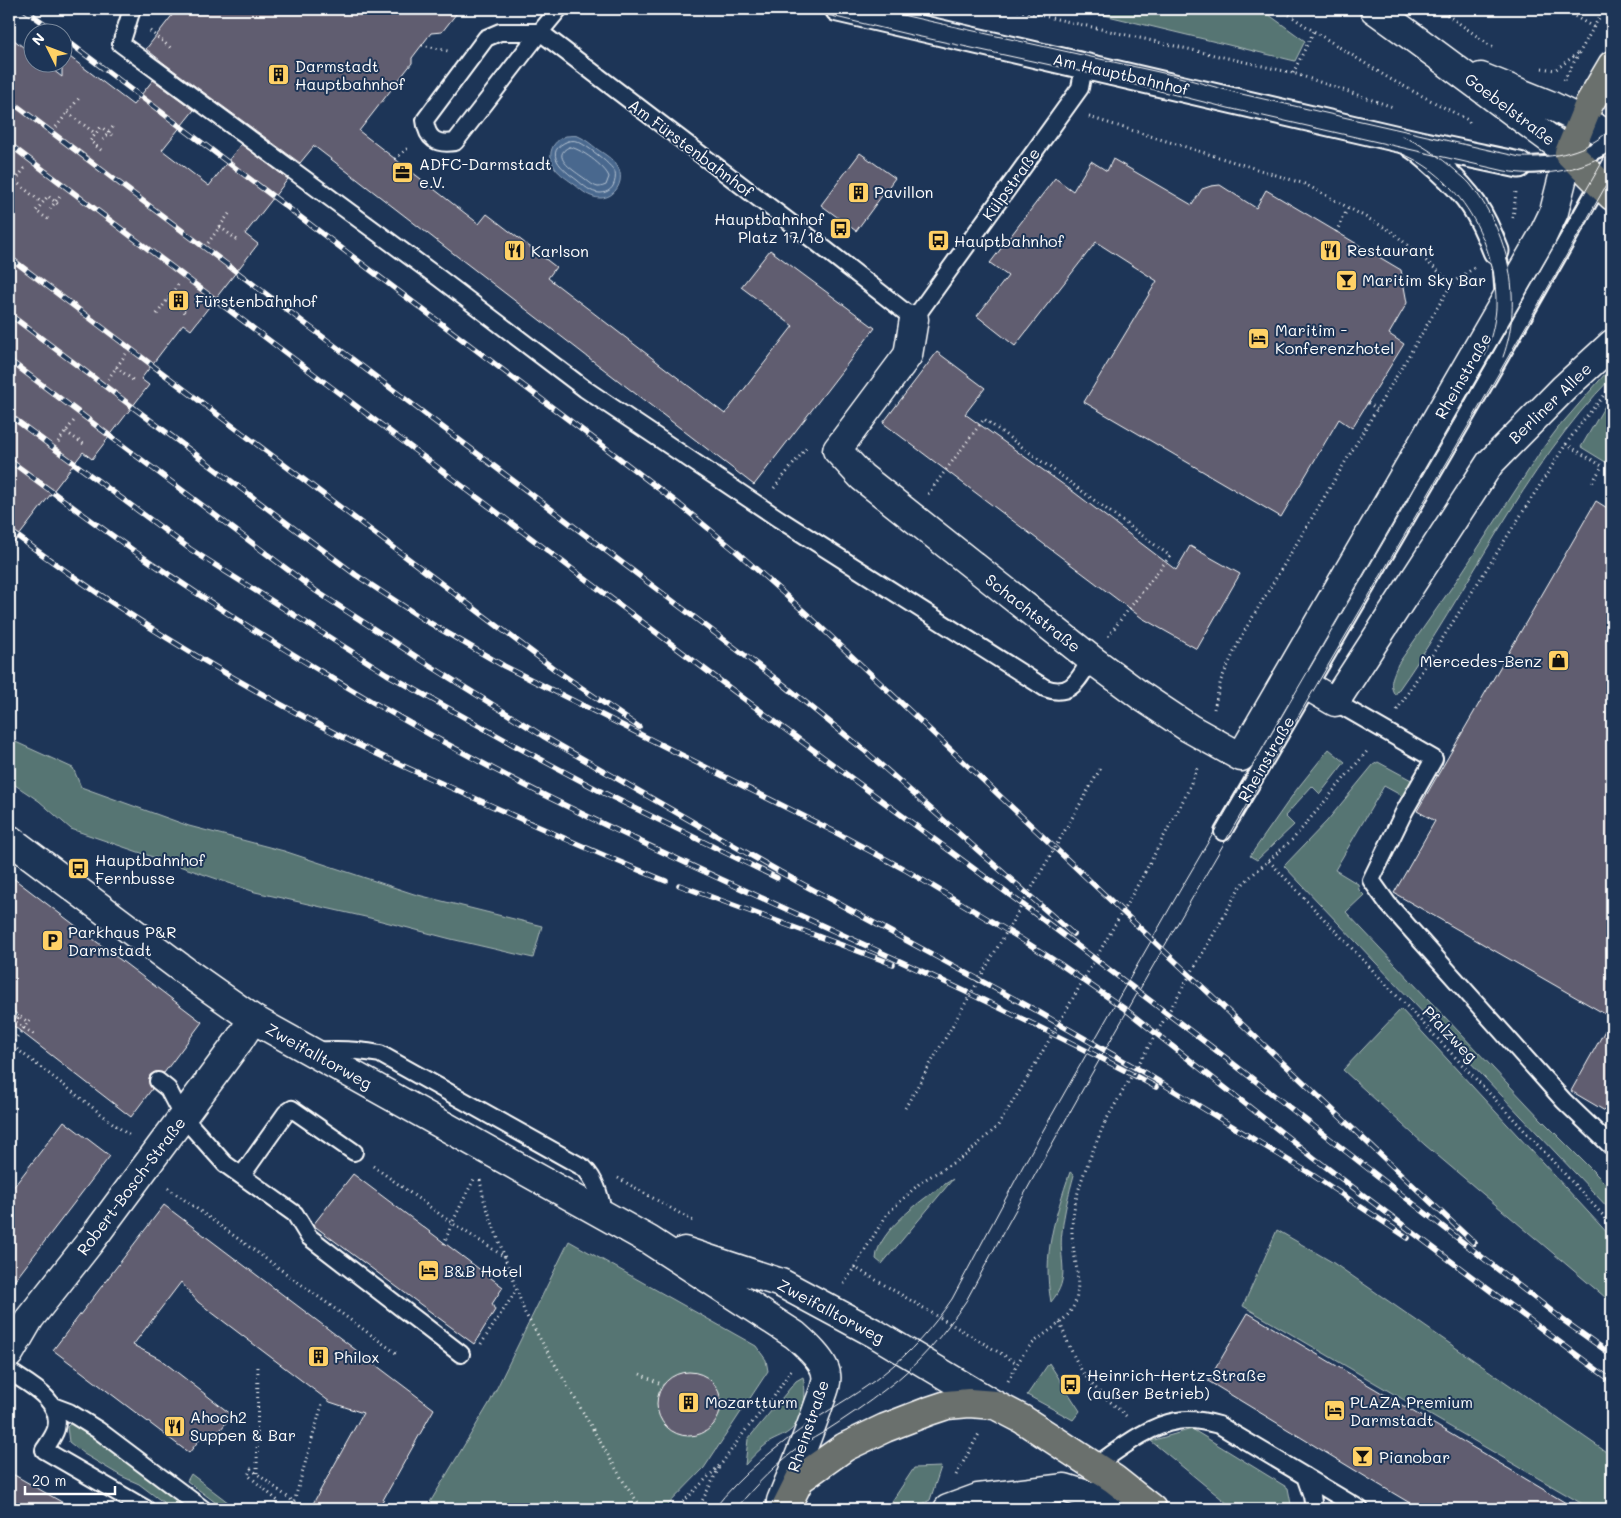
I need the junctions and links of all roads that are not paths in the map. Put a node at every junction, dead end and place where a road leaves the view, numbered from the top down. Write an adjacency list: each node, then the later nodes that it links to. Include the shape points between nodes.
1 (132, 9): 22 (lane, via 121,44 610,406 779,519 1045,688 1054,691 1073,686)
2 (559, 9): 5 (lane)
3 (838, 9): 8 (street, Am Hauptbahnhof)
4 (1374, 9): 6 (street, Goebelstraße)
5 (540, 32): 5 (lane, via 455,142 443,144 434,140 426,131 424,120 486,38 500,32); 18 (lane, Am Fürstenbahnhof)
6 (1451, 65): 9 (street, Goebelstraße); 13 (street, Goebelstraße)
7 (1612, 65): 9 (main road, Rheinstraße)
8 (1087, 66): 11 (street, Am Hauptbahnhof); 18 (lane, Külpstraße, via 1080,88)
9 (1582, 121): 10 (street); 13 (main road, Rheinstraße)
10 (1612, 136)
11 (1403, 140): 14 (street, Am Hauptbahnhof); 16 (street, Am Hauptbahnhof, via 1422,151 1459,185 1482,217)
12 (1612, 140): 13 (lane, Am Hauptbahnhof, via 1591,153)
13 (1571, 158): 14 (lane, Am Hauptbahnhof, via 1544,165); 15 (main road); 17 (street, Rheinstraße, via 1554,212)
14 (1519, 165)
15 (1604, 183): 20 (lane, Rheinstraße)
16 (1496, 251): 17 (lane, Am Hauptbahnhof, via 1502,271)
17 (1504, 304): 20 (lane, Am Hauptbahnhof, via 1495,357); 23 (street, Rheinstraße)
18 (914, 319): 21 (street, Külpstraße, via 908,355)
19 (1612, 344): 24 (street, Berliner Allee, via 1490,463)
20 (1484, 385): 23 (lane, Rheinstraße)
21 (837, 450): 22 (street, Schachtstraße, via 862,477)
22 (1091, 659): 25 (street, Schachtstraße, via 1163,711)
23 (1298, 681): 24 (street); 25 (street, Rheinstraße); 26 (lane, Rheinstraße)
24 (1334, 702): 31 (lane, via 1434,759 1371,880 1388,904 1564,1101)
25 (1241, 757)
26 (1223, 832)
27 (9, 839): 28 (street, Zweifalltorweg)
28 (253, 1019): 30 (street, Robert-Bosch-Straße); 34 (street, Zweifalltorweg)
29 (158, 1081): 30 (lane, via 168,1089)
30 (182, 1116): 33 (lane, via 225,1164); 35 (street, Robert-Bosch-Straße, via 30,1318)
31 (1612, 1147)
32 (354, 1152): 33 (lane, via 292,1109)
33 (242, 1175): 36 (lane, via 295,1214 309,1237)
34 (649, 1240): 37 (street, Zweifalltorweg, via 795,1335); 39 (street, Zweifalltorweg, via 781,1283 950,1378)
35 (9, 1354)
36 (462, 1354)
37 (802, 1354): 45 (street, Rheinstraße, via 823,1365 825,1383 814,1420)
38 (9, 1371): 40 (lane, via 36,1389)
39 (1001, 1395): 41 (main road, via 1022,1419); 46 (main road, Rheinstraße, via 947,1405 845,1447 800,1478)
40 (53, 1406): 43 (lane, via 56,1430 44,1450); 44 (lane, via 98,1430)
41 (1095, 1466): 42 (lane, via 1143,1434 1176,1421 1197,1420 1219,1425); 49 (main road)
42 (1305, 1476): 50 (lane); 51 (lane)
43 (146, 1509)
44 (203, 1509)
45 (777, 1509)
46 (785, 1509)
47 (948, 1509): 48 (street, via 978,1498 1065,1488)
48 (1132, 1509)
49 (1152, 1509)
50 (1314, 1509)
51 (1360, 1509)

